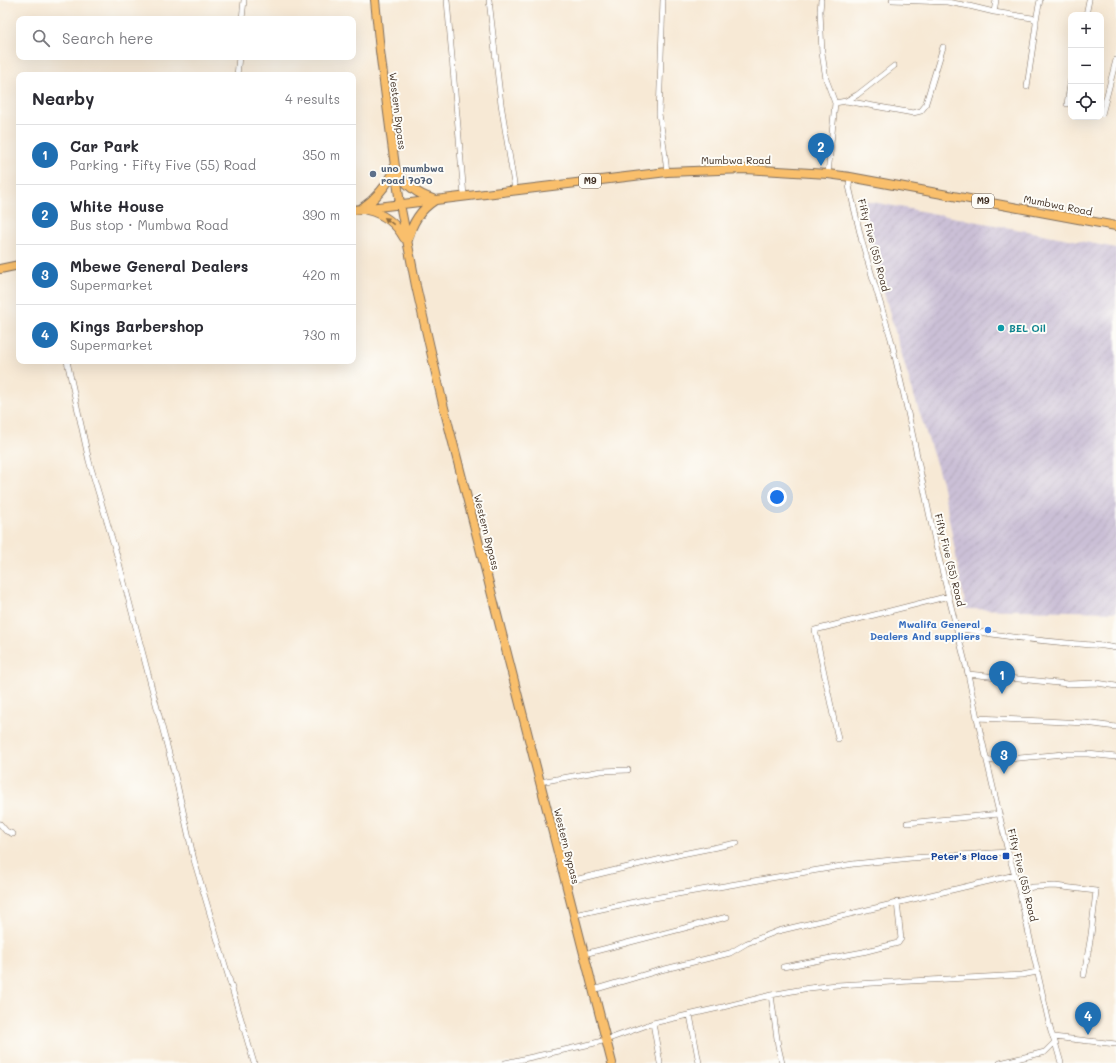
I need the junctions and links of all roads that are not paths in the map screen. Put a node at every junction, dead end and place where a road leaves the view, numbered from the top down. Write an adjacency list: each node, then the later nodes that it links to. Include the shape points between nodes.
1 (244, 0): 14 (street)
2 (375, 0): 27 (main road, Western Bypass)
3 (448, 0): 32 (street)
4 (489, 0): 31 (street, via 501,104)
5 (663, 0): 28 (street, via 659,114)
6 (821, 0): 24 (street, via 822,53 826,79)
7 (892, 0): 8 (street)
8 (912, 0): 12 (street, via 947,2)
9 (996, 0): 12 (street)
10 (1040, 0): 15 (street)
11 (1089, 0): 13 (street)
12 (994, 12): 15 (street)
13 (1087, 12)
14 (242, 16)
15 (1036, 20): 22 (street)
16 (943, 48): 23 (street, via 925,106 921,111 913,113)
17 (239, 60): 20 (street)
18 (1116, 60): 26 (street)
19 (894, 66): 23 (street)
20 (237, 72)
21 (1070, 84): 25 (street)
22 (1027, 87)
23 (846, 101): 24 (street)
24 (835, 103): 29 (street)
25 (1067, 104)
26 (1104, 106)
27 (396, 169): 33 (main road, via 408,186); 34 (main road, Western Bypass); 35 (main road, via 378,196)
28 (667, 172): 29 (main road, Mumbwa Road / M9, via 745,169); 31 (main road, Mumbwa Road / M9)
29 (828, 174): 30 (main road, Mumbwa Road / M9)
30 (850, 177): 36 (main road, Mumbwa Road / M9); 41 (street, Fifty Five (55) Road, via 849,186 862,242 891,339)
31 (515, 190): 32 (main road, Mumbwa Road / M9)
32 (464, 196): 33 (main road, Mumbwa Road / M9)
33 (436, 200): 34 (main road, Mumbwa Road / M9); 37 (main road, via 425,207 416,218 410,230)
34 (400, 204): 35 (main road, Mumbwa Road / M9); 37 (main road, Western Bypass)
35 (357, 209): 37 (main road, one-way to 35, via 390,220 376,212)
36 (1116, 226)
37 (408, 244): 52 (main road, Western Bypass, via 442,400)
38 (16, 266): 39 (main road)
39 (0, 269)
40 (69, 364): 76 (street, via 89,461 118,559 177,784 194,860)
41 (949, 596): 42 (street, Fifty Five (55) Road); 48 (street, via 815,630)
42 (957, 628): 43 (street, via 1068,644); 44 (street, Fifty Five (55) Road)
43 (1116, 648)
44 (968, 674): 45 (street); 46 (street, Fifty Five (55) Road)
45 (1116, 686)
46 (977, 718): 47 (street, via 1086,723); 50 (street, Fifty Five (55) Road)
47 (1116, 727)
48 (838, 739)
49 (1116, 756): 50 (street, via 1064,754)
50 (987, 761): 53 (street, Fifty Five (55) Road)
51 (628, 770): 52 (street)
52 (540, 782): 60 (main road, Western Bypass)
53 (1000, 814): 54 (street); 58 (street, Fifty Five (55) Road)
54 (907, 822)
55 (0, 824): 56 (street, via 6,831)
56 (14, 834)
57 (737, 843): 60 (street)
58 (1008, 852): 59 (street, Fifty Five (55) Road); 63 (street, via 853,864)
59 (1015, 875): 61 (street, Fifty Five (55) Road); 62 (street)
60 (566, 882): 63 (main road, Western Bypass)
61 (1019, 890): 67 (street, Fifty Five (55) Road); 68 (street, via 1055,886 1096,891)
62 (897, 902): 66 (street, via 901,939 898,943); 69 (street, via 778,931 747,943 730,953)
63 (574, 915): 65 (main road, Western Bypass)
64 (727, 917): 65 (street)
65 (584, 954): 69 (main road, Western Bypass)
66 (783, 967)
67 (1037, 972): 70 (street, via 1022,975 837,985); 74 (street, Fifty Five (55) Road)
68 (1084, 975)
69 (593, 990): 73 (main road, Western Bypass)
70 (771, 995): 71 (street); 81 (street)
71 (690, 1015): 72 (street); 80 (street)
72 (652, 1023): 73 (street); 79 (street)
73 (606, 1040): 77 (street); 78 (main road, Western Bypass)
74 (1054, 1040): 75 (street); 82 (street, via 1045,1052); 83 (street, Fifty Five (55) Road)
75 (1116, 1044)
76 (254, 1063)
77 (505, 1063)
78 (612, 1063)
79 (660, 1063)
80 (699, 1063)
81 (782, 1063)
82 (1000, 1063)
83 (1061, 1063)

